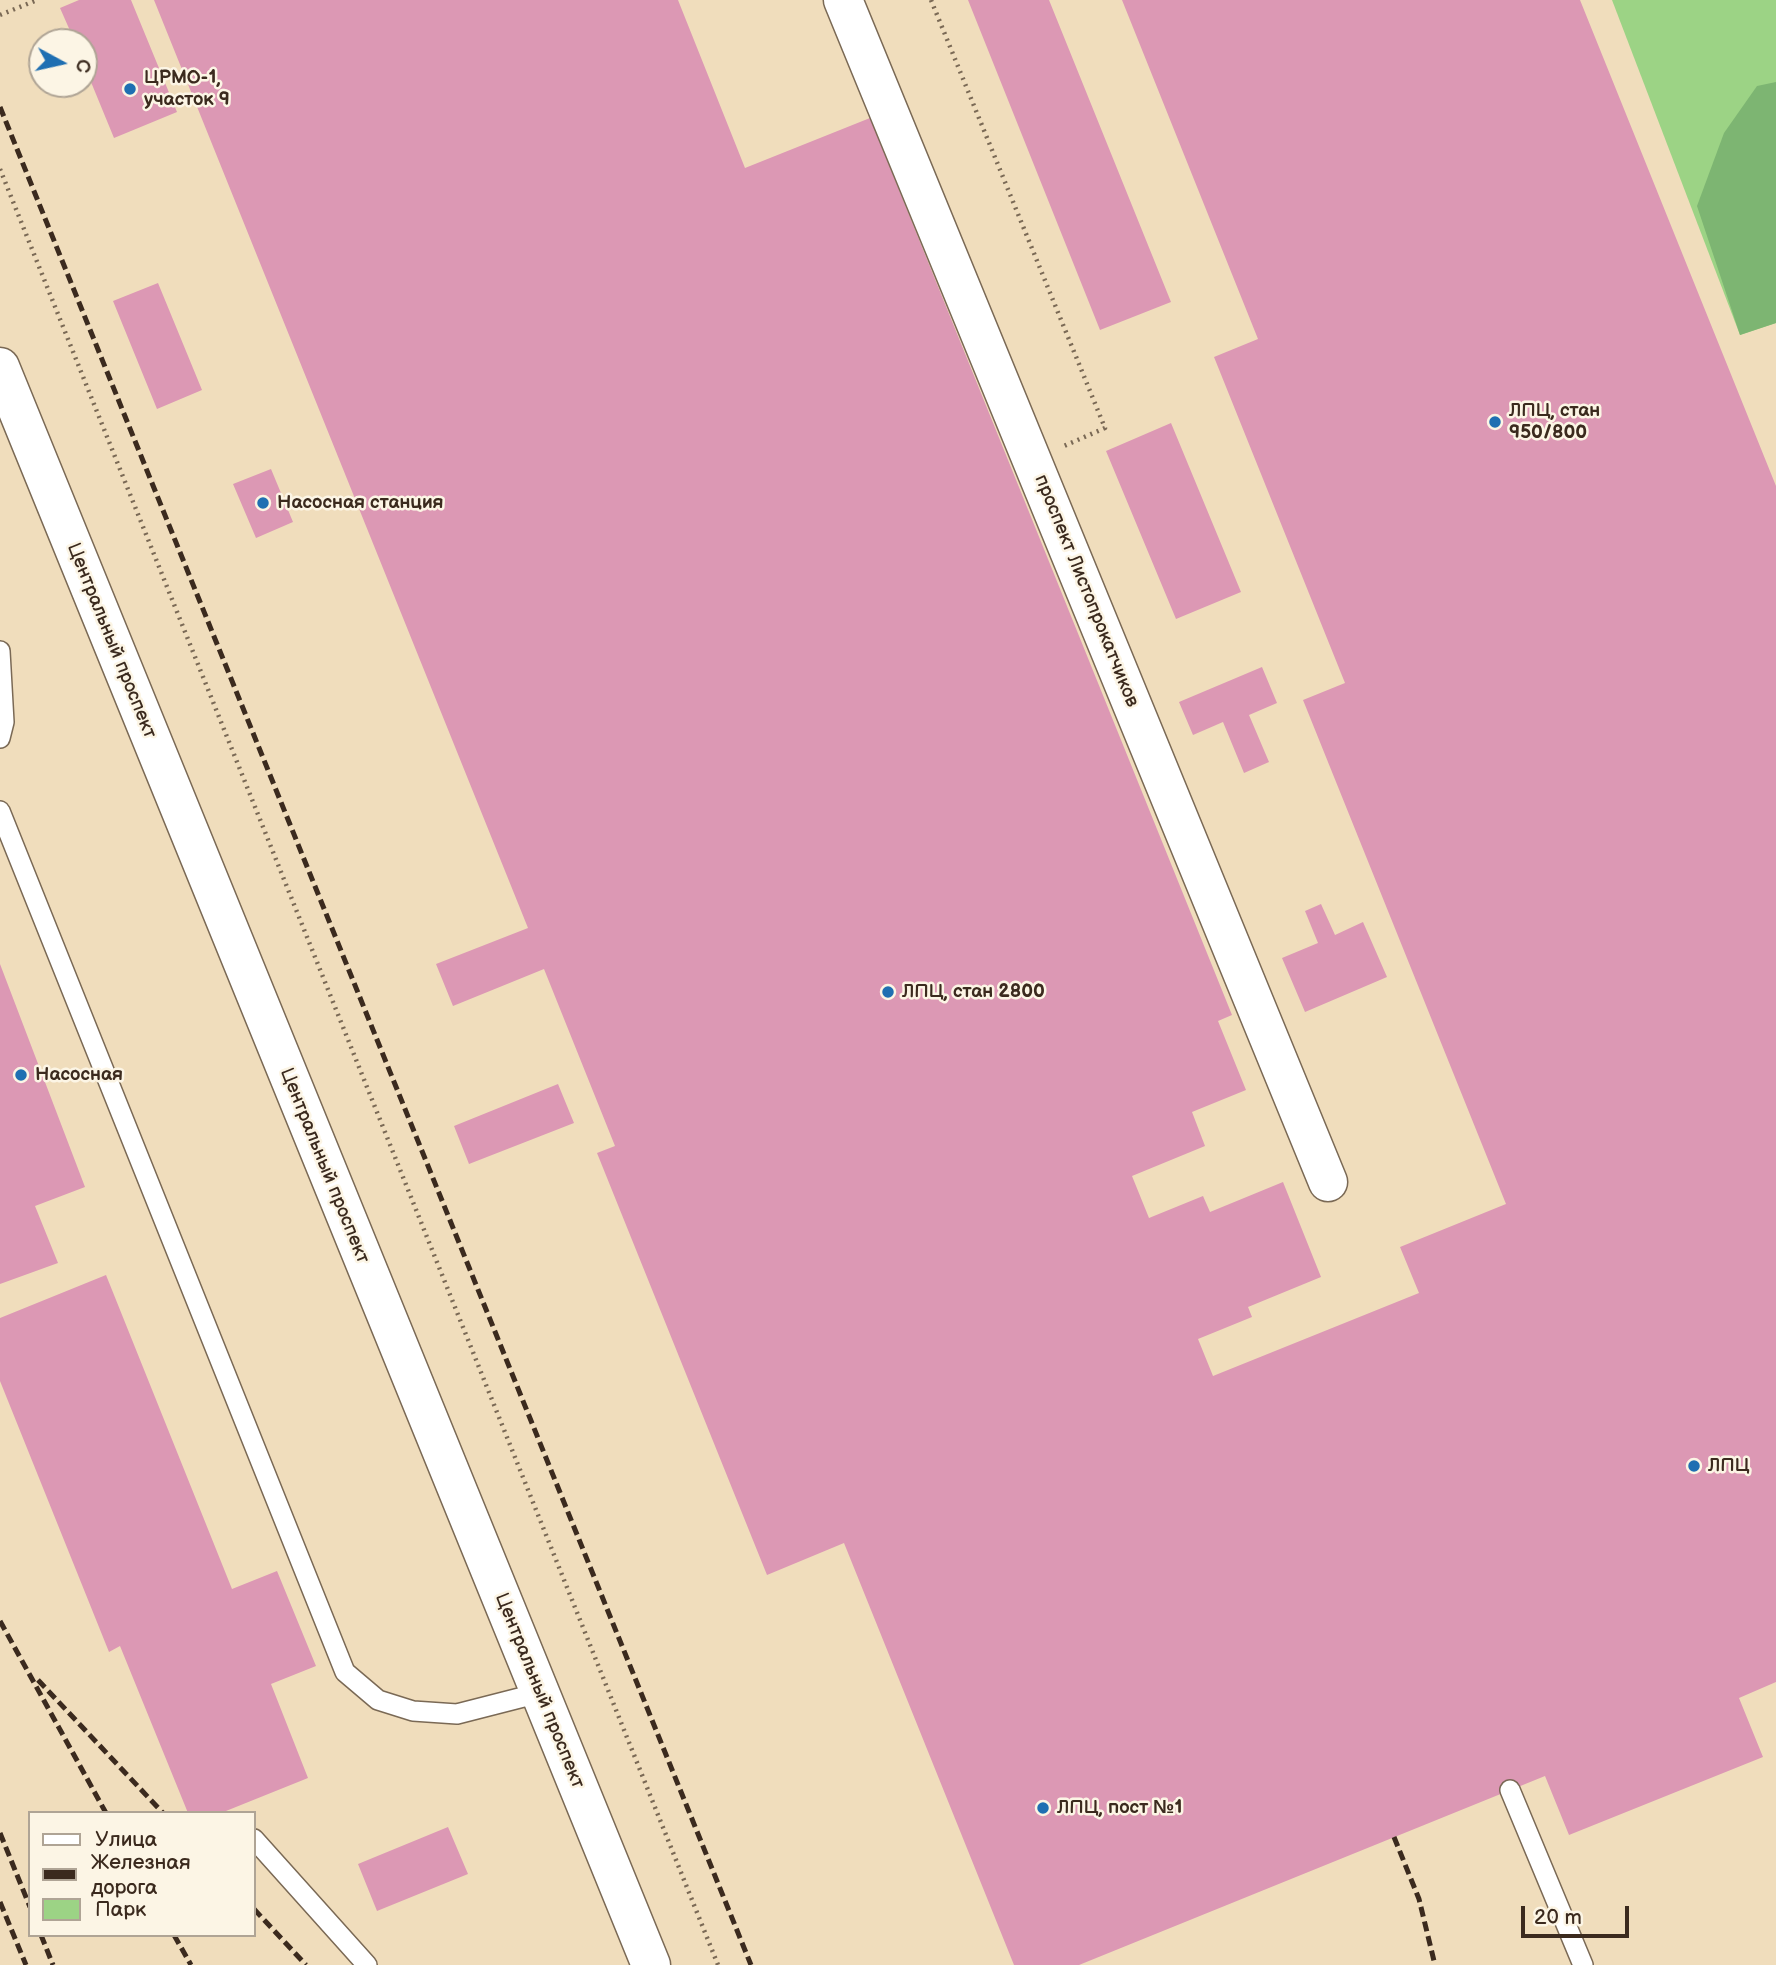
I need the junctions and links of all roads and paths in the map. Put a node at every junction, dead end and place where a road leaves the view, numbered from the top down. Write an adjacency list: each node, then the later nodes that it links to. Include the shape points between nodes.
1 (37, 0): 4 (path)
2 (843, 0): 7 (street, проспект Листопрокатчиков)
3 (931, 0): 7 (path, via 1105,428)
4 (0, 15)
5 (0, 170): 17 (path)
6 (0, 367): 12 (street, Центральный проспект)
7 (1032, 460): 11 (street, проспект Листопрокатчиков)
8 (0, 651): 9 (lane, via 4,722)
9 (0, 738)
10 (0, 811): 12 (lane, via 345,1672 378,1700 413,1711 457,1714)
11 (1328, 1182)
12 (539, 1693): 16 (street, Центральный проспект)
13 (1510, 1790): 18 (lane)
14 (256, 1841): 15 (lane)
15 (368, 1965)
16 (651, 1965)
17 (718, 1965)
18 (1583, 1965)

